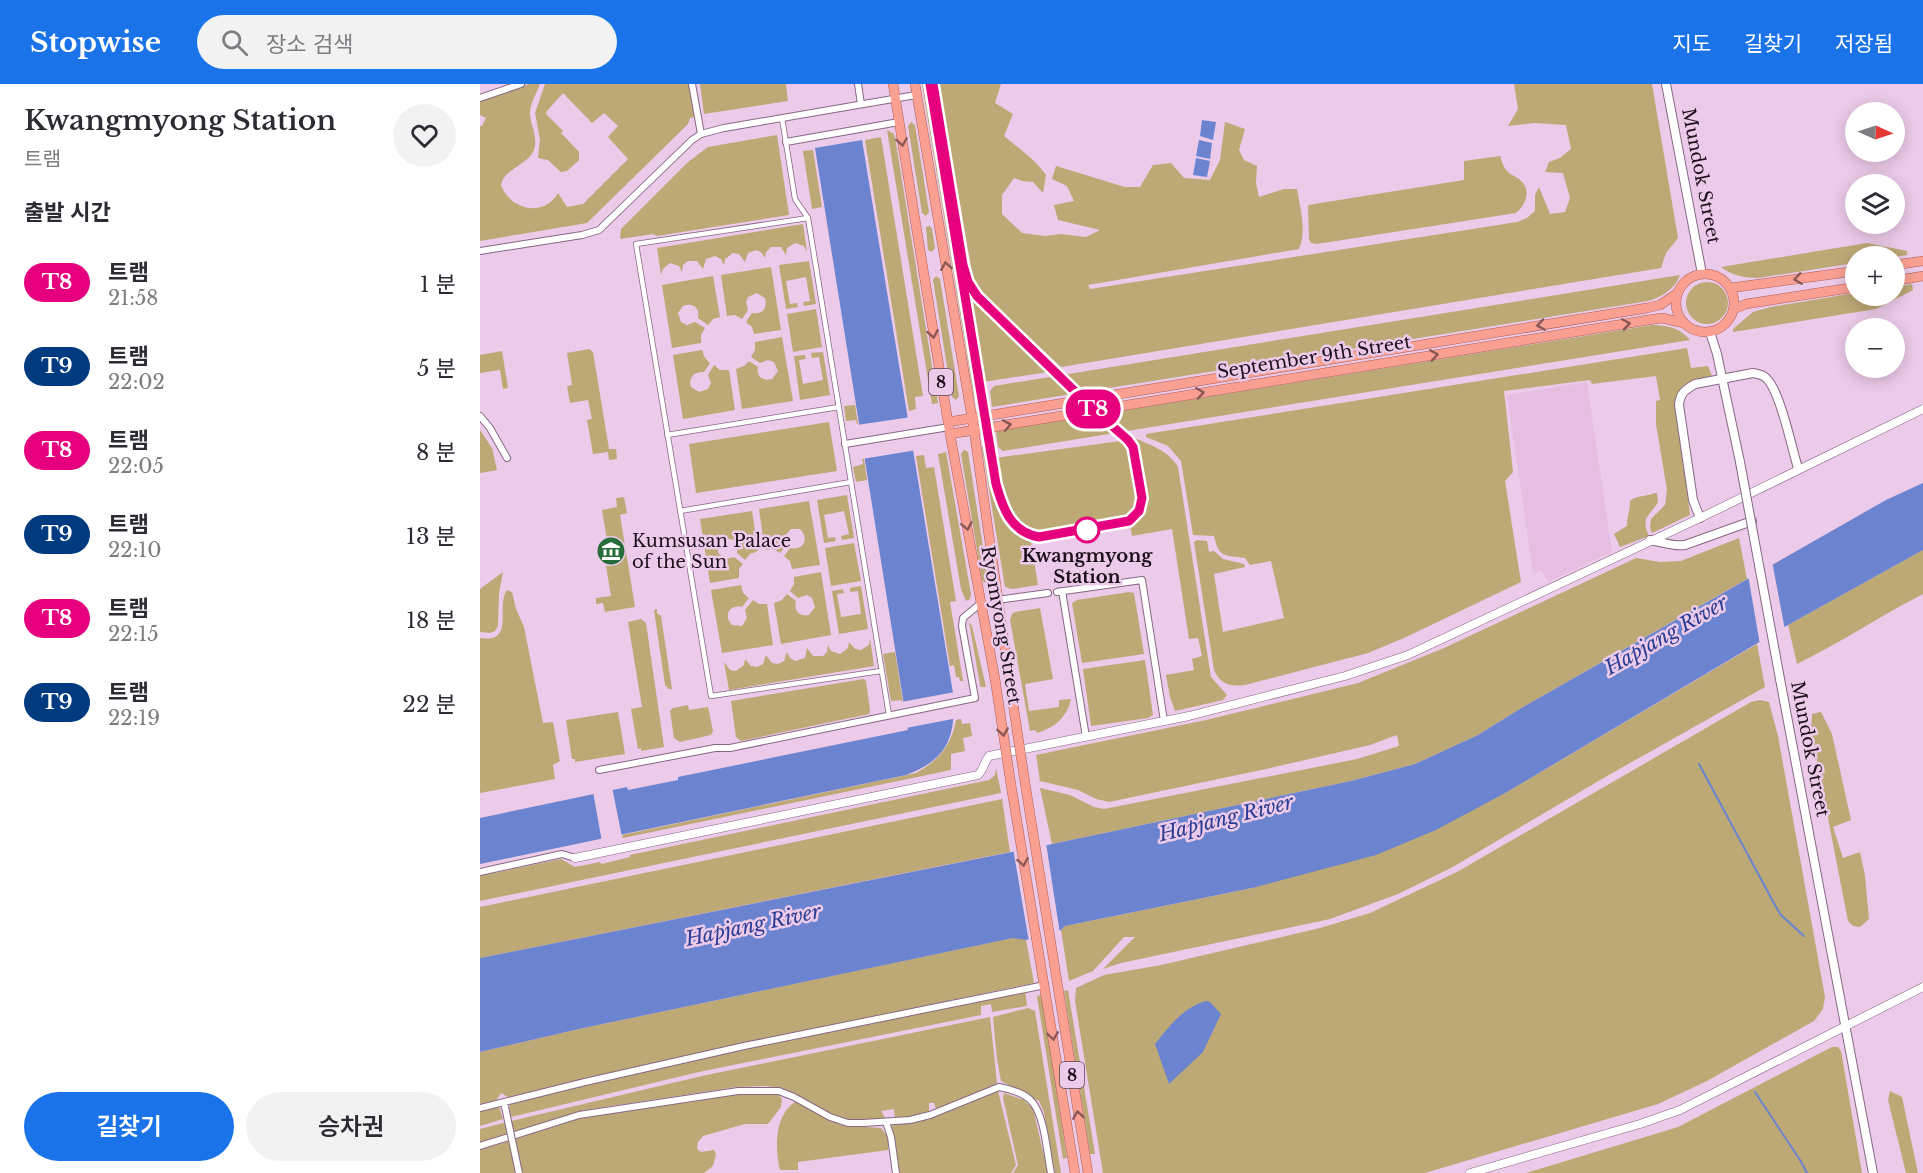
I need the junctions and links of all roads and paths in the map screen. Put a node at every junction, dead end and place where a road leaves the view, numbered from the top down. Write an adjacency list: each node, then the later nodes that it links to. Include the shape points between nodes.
1 (521, 84): 8 (street)
2 (692, 84): 13 (street)
3 (858, 84): 10 (street)
4 (893, 84): 9 (highway, Ryomyong Street / 8)
5 (915, 84): 7 (highway, Ryomyong Street / 8)
6 (1666, 84): 20 (main road, Mundok Street)
7 (916, 95): 9 (street); 33 (highway, Ryomyong Street / 8, one-way to 7)
8 (480, 98)
9 (895, 99): 10 (street); 12 (highway, Ryomyong Street / 8)
10 (861, 104): 11 (street)
11 (782, 118): 13 (street); 14 (street)
12 (899, 122): 14 (street); 34 (highway, Ryomyong Street / 8, one-way to 34)
13 (700, 134): 16 (street, via 599,230)
14 (786, 141): 15 (street, via 795,199)
15 (808, 218): 30 (street); 36 (street, via 636,244)
16 (480, 251)
17 (1923, 261): 18 (highway)
18 (1905, 263)
19 (1845, 272): 23 (highway, one-way to 23)
20 (1702, 274): 23 (highway, via 1718,277); 25 (highway, via 1687,280)
21 (1923, 276): 22 (highway)
22 (1905, 279)
23 (1730, 288): 26 (highway)
24 (1845, 289): 26 (highway)
25 (1678, 293): 27 (highway, via 1676,309); 33 (highway, September 9th Street, one-way to 33, via 1647,308)
26 (1734, 309): 28 (highway, via 1725,324)
27 (1684, 323): 28 (highway, via 1700,332); 35 (highway, September 9th Street, one-way to 27, via 1648,320 1662,318)
28 (1710, 332): 29 (main road, Mundok Street)
29 (1723, 378): 39 (main road, via 1753,373 1768,379); 42 (main road, via 1695,384 1680,395 1693,500); 43 (main road, Mundok Street, bridge)
30 (839, 407): 36 (street); 37 (street)
31 (1923, 409): 39 (street)
32 (480, 416): 38 (street)
33 (972, 418): 34 (highway, September 9th Street); 35 (highway, Ryomyong Street / 8)
34 (949, 428): 35 (highway, September 9th Street); 37 (street); 47 (highway, Ryomyong Street / 8, one-way to 47)
35 (974, 430): 46 (highway, Ryomyong Street / 8)
36 (667, 435): 41 (street)
37 (845, 444): 40 (street)
38 (507, 458)
39 (1798, 468): 42 (street)
40 (851, 482): 41 (street); 48 (street)
41 (680, 511): 48 (street, via 711,696)
42 (1700, 518): 44 (street)
43 (1752, 521): 44 (main road, via 1677,547); 57 (main road, Mundok Street, bridge)
44 (1650, 540): 50 (street, via 1408,655 1345,676)
45 (1048, 593): 46 (street)
46 (997, 600): 66 (highway, Ryomyong Street / 8, one-way to 46, bridge)
47 (981, 603): 49 (street, via 963,618 975,698); 55 (highway, Ryomyong Street / 8, one-way to 55, bridge)
48 (881, 671): 49 (street)
49 (889, 715): 52 (street)
50 (1164, 721): 51 (street); 51 (street, via 1142,580 1059,592)
51 (1086, 736): 53 (street, via 989,756 978,775)
52 (598, 770)
53 (575, 858): 54 (street, via 562,854)
54 (480, 872)
55 (1044, 982): 58 (street); 65 (highway, Ryomyong Street / 8, one-way to 65)
56 (1923, 987): 57 (street)
57 (1846, 1024): 67 (street, via 1680,1110); 68 (main road, Mundok Street)
58 (504, 1104): 59 (street); 62 (street, bridge)
59 (480, 1108)
60 (886, 1122): 61 (street, via 841,1122 779,1091 738,1091 579,1115); 63 (street); 64 (street, via 930,1115 1004,1088 1032,1101)
61 (480, 1146)
62 (519, 1173)
63 (896, 1173)
64 (1051, 1173)
65 (1075, 1173)
66 (1088, 1173)
67 (1470, 1173)
68 (1873, 1173)

